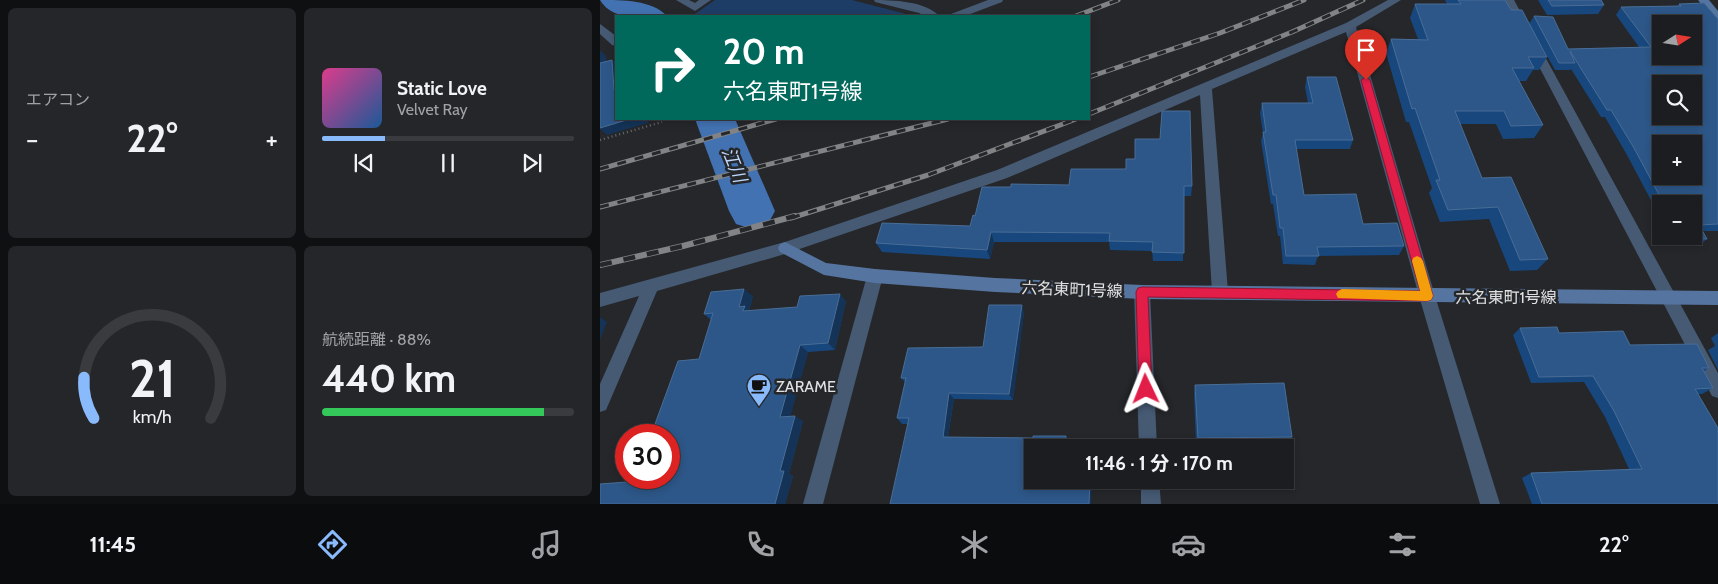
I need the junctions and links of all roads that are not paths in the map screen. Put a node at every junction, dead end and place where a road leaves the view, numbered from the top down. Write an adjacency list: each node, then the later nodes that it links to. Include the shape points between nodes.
1 (682, 0): 2 (street, via 695,8)
2 (706, 0)
3 (879, 0): 8 (street, via 923,10)
4 (998, 0): 9 (street)
5 (1396, 0): 11 (street)
6 (1509, 0): 21 (street)
7 (1703, 0): 10 (street)
8 (930, 15)
9 (958, 15)
10 (1718, 18)
11 (1350, 26): 14 (street); 20 (street)
12 (600, 28): 13 (street)
13 (615, 41)
14 (1206, 87): 15 (street, via 1002,174); 19 (street)
15 (785, 248): 16 (street, 六名東町1号線, via 824,269); 17 (street)
16 (875, 276): 18 (street, 六名東町1号線); 28 (street)
17 (652, 285): 23 (street); 25 (street)
18 (1142, 292): 19 (street, 六名東町1号線); 26 (street)
19 (1220, 292): 20 (street, 六名東町1号線)
20 (1427, 296): 21 (street, 六名東町1号線); 30 (street)
21 (1668, 298): 22 (street, 六名東町1号線); 24 (street)
22 (1718, 298)
23 (600, 300)
24 (1718, 390)
25 (600, 404)
26 (1148, 439)
27 (1150, 489): 29 (street)
28 (813, 504)
29 (1150, 504)
30 (1490, 504)

